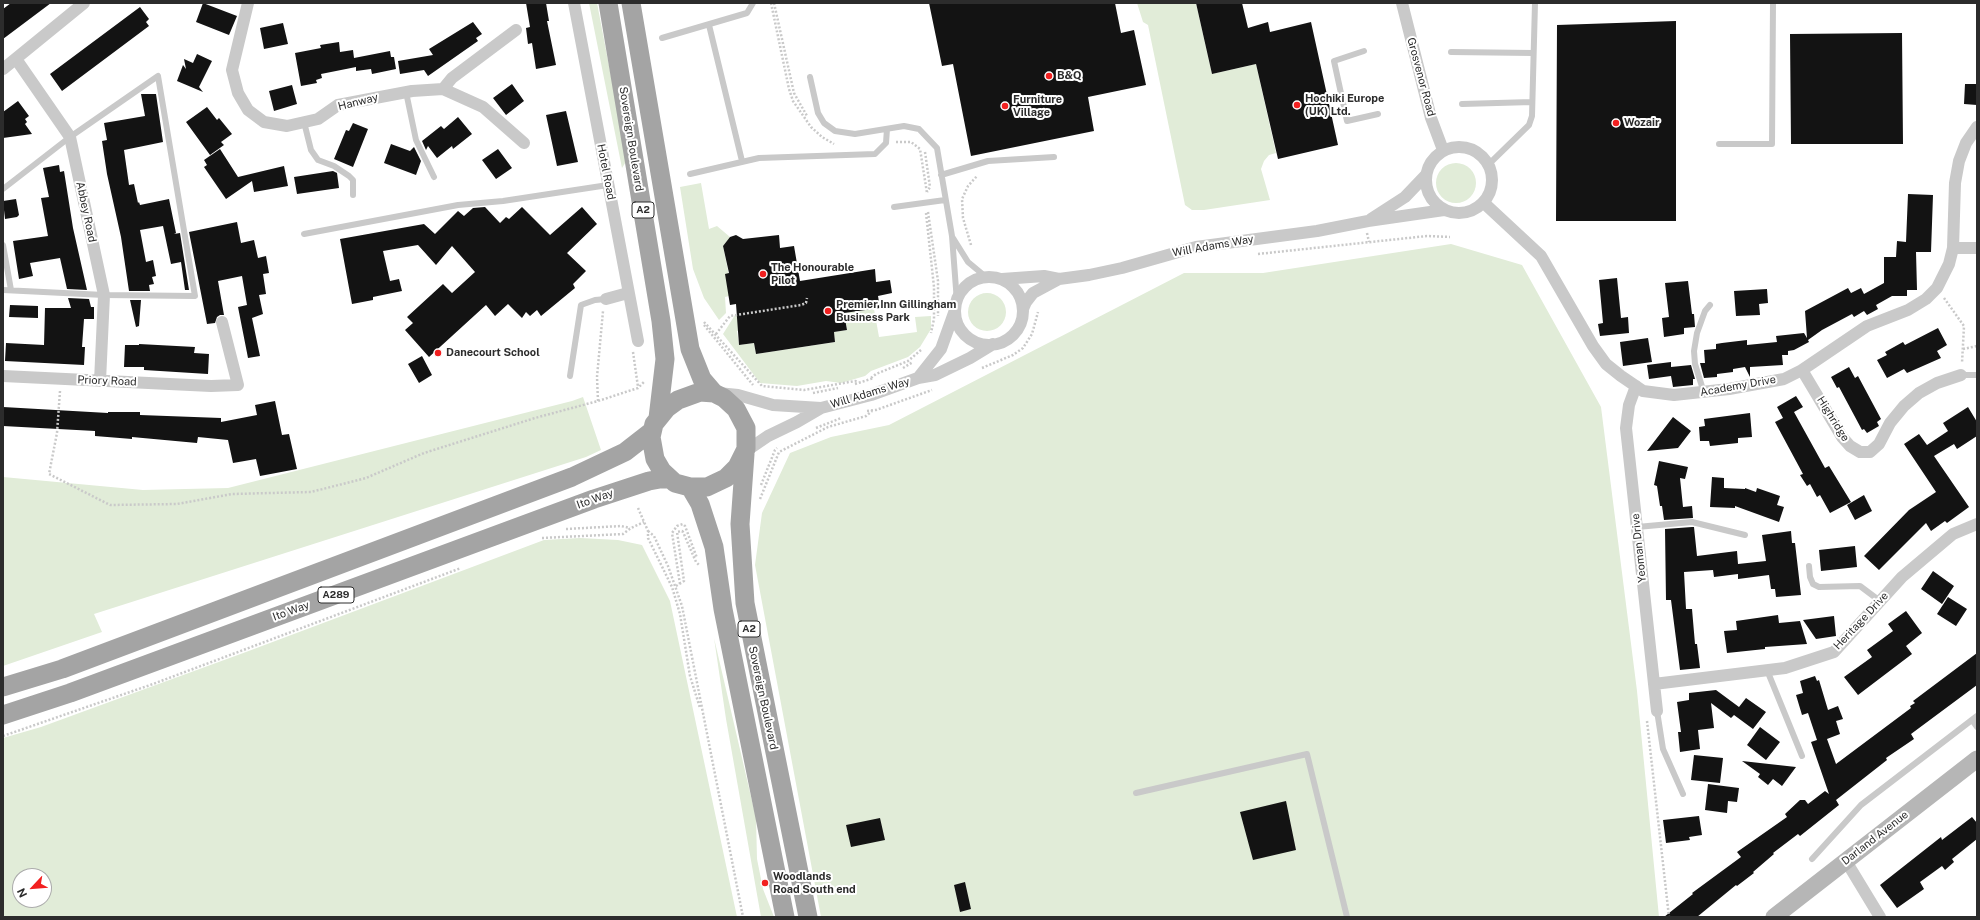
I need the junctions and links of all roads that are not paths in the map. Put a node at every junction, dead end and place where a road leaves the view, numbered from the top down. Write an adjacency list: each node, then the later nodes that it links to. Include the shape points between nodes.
1 (84, 3): 16 (street)
2 (248, 3): 24 (street, Hanway, via 232,70 238,93 248,110 264,122 287,126)
3 (574, 3): 38 (street, Hotel Road)
4 (608, 3): 76 (main road, Sovereign Boulevard / A2, via 663,341 665,369)
5 (631, 3): 73 (main road, Sovereign Boulevard / A2, via 690,349 702,379)
6 (753, 3): 10 (lane, via 747,13)
7 (1402, 3): 30 (street, Grosvenor Road, via 1431,118)
8 (1535, 3): 15 (lane)
9 (1773, 3): 29 (lane, via 1772,144)
10 (710, 25): 12 (lane); 32 (lane)
11 (516, 30): 19 (street, via 452,78)
12 (662, 38)
13 (1364, 51): 23 (lane, via 1334,61 1347,121)
14 (1451, 52): 15 (lane)
15 (1533, 53): 21 (lane)
16 (16, 60): 17 (street); 27 (street, Abbey Road)
17 (3, 69)
18 (810, 77): 26 (lane, via 818,113 830,128 856,134)
19 (443, 89): 20 (street, Hanway); 28 (street, Hanway, via 483,107)
20 (406, 92): 24 (street, Hanway, via 338,105 318,119); 37 (lane, via 416,140)
21 (1532, 102): 22 (lane); 33 (lane, via 1529,125)
22 (1462, 104)
23 (1378, 114)
24 (304, 122): 40 (lane, via 311,150 318,160 334,166 353,180)
25 (1977, 127): 49 (street, Academy Drive, via 1966,143 1959,161 1955,183)
26 (887, 129): 32 (lane, via 886,143 875,154 758,158); 35 (lane, via 904,126 919,129 937,148)
27 (70, 137): 39 (lane); 57 (street, Abbey Road); 57 (lane, via 158,76 195,296)
28 (524, 143)
29 (1719, 144)
30 (1443, 150): 33 (street, via 1453,147 1474,150); 36 (street, via 1429,165)
31 (1054, 157): 35 (lane, via 988,161)
32 (742, 162): 34 (lane)
33 (1489, 164): 42 (street, via 1492,184 1490,194)
34 (690, 174)
35 (941, 175): 41 (lane)
36 (1426, 175): 44 (street, via 1429,196); 45 (street, Will Adams Way, via 1405,196)
37 (434, 177)
38 (608, 185): 46 (lane, via 458,205); 56 (street, Hotel Road)
39 (3, 189)
40 (353, 195)
41 (945, 200): 43 (lane); 47 (lane)
42 (1484, 203): 44 (street, via 1475,210 1465,213); 72 (street, Academy Drive, via 1541,256 1606,364)
43 (894, 206)
44 (1444, 210): 45 (street, Will Adams Way)
45 (1368, 221): 52 (street, Will Adams Way, via 1316,231 1201,245 1111,271)
46 (304, 234)
47 (952, 236): 51 (lane, via 968,262); 59 (lane)
48 (3, 245): 55 (lane)
49 (1953, 248): 50 (street); 65 (street, Academy Drive, via 1949,264 1937,288 1926,299 1908,310 1867,326)
50 (1977, 248)
51 (986, 277): 53 (street); 59 (street, via 968,285)
52 (1059, 278): 53 (street, Will Adams Way, via 1044,276); 61 (street, Will Adams Way, via 1033,293)
53 (1002, 279): 61 (street, via 1017,291)
54 (3, 290): 55 (lane)
55 (11, 290): 57 (lane)
56 (628, 293): 58 (street); 63 (street, Hotel Road)
57 (104, 295): 71 (street, Abbey Road)
58 (606, 299): 68 (lane, via 581,305)
59 (957, 305): 64 (street, via 957,319 966,334 981,343); 70 (street, Will Adams Way, via 941,349)
60 (1710, 305): 74 (lane, via 1705,311 1697,333 1694,351 1695,364)
61 (1023, 309): 64 (street, via 1022,321 1016,332 1006,340)
62 (222, 322): 71 (street, Priory Road, via 238,386)
63 (638, 341)
64 (993, 344): 70 (street, Will Adams Way, via 956,366)
65 (1802, 370): 69 (street, Highridge, via 1842,437 1860,452 1870,452 1879,444 1890,423 1919,393 1937,383); 74 (street, Academy Drive, via 1784,379)
66 (1977, 375): 69 (lane)
67 (3, 376): 71 (street, Priory Road)
68 (570, 376)
69 (1961, 376)
70 (918, 378): 75 (street, Will Adams Way, via 871,395)
71 (100, 381)
72 (1636, 386): 74 (street, Academy Drive, via 1643,391 1674,395); 81 (street, Yeoman Drive, via 1629,405 1626,428)
73 (714, 393): 75 (street, Will Adams Way, via 738,395 773,405); 76 (main road, via 700,392 684,397 667,408); 77 (main road, via 732,404 742,419 746,431)
74 (1704, 393)
75 (821, 408): 77 (street, Will Adams Way, via 768,436)
76 (655, 424): 78 (main road, via 652,445 655,459); 87 (main road, A289, via 626,452 572,478 62,668)
77 (745, 452): 79 (main road, via 737,468 722,480 706,487); 99 (main road, Sovereign Boulevard / A2, via 740,524 744,603)
78 (670, 480): 79 (main road); 89 (main road, Ito Way / A289, via 649,481 594,499 70,694)
79 (690, 487): 98 (main road, Sovereign Boulevard / A2, via 700,504 714,547 723,609)
80 (1977, 524): 84 (street, Heritage Drive, via 1953,534 1902,577)
81 (1637, 527): 82 (lane, via 1692,522); 86 (street, Yeoman Drive)
82 (1744, 535)
83 (1809, 566): 84 (lane, via 1813,584 1820,587 1860,586)
84 (1880, 601): 85 (street, Heritage Drive, via 1834,652 1785,668)
85 (1767, 670): 86 (street, Heritage Drive); 92 (lane)
86 (1654, 684): 88 (street, Yeoman Drive)
87 (3, 687)
88 (1657, 711): 95 (lane, via 1664,749)
89 (3, 715)
90 (1974, 718): 91 (lane); 96 (lane, via 1861,805)
91 (1977, 727)
92 (1802, 756)
93 (1977, 759): 97 (street, Darland Avenue)
94 (1136, 792): 100 (lane, via 1307,754)
95 (1683, 794)
96 (1812, 859)
97 (1846, 861): 101 (street, Darland Avenue); 102 (street)
98 (785, 917)
99 (808, 917)
100 (1347, 917)
101 (1774, 917)
102 (1880, 917)

